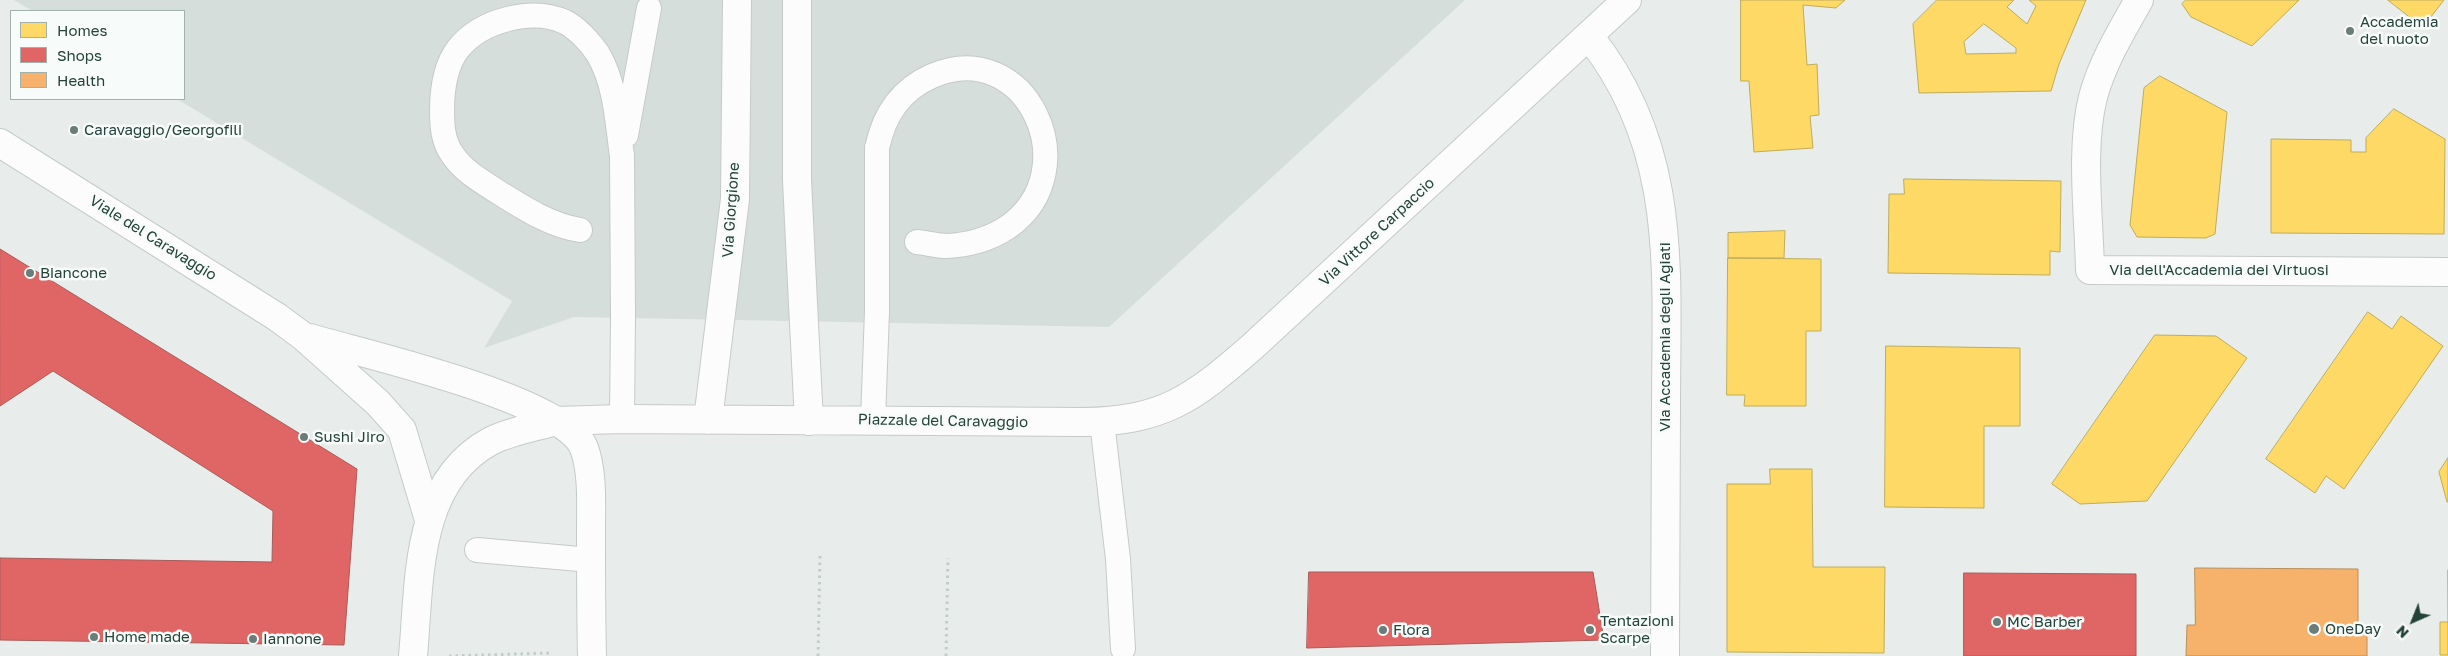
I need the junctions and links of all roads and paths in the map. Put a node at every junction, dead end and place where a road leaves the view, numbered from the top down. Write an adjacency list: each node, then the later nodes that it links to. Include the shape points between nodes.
1 (737, 0): 14 (street, Via Giorgione, bridge, via 735,199)
2 (797, 0): 17 (street, bridge, via 797,180)
3 (1627, 0): 6 (street, Via Vittore Carpaccio)
4 (2139, 0): 11 (street, Via dell'Accademia dei Virtuosi, via 2115,42 2093,97 2087,139 2090,270)
5 (649, 8): 8 (lane)
6 (1589, 36): 18 (street, Via Vittore Carpaccio, via 1222,373 1184,400 1153,414); 31 (street, Via Accademia degli Agiati, via 1618,76 1636,112 1653,161 1663,213)
7 (0, 143): 12 (street, Viale del Caravaggio, via 278,317)
8 (622, 156): 9 (lane, via 607,72 597,52 566,23 528,16 507,20 487,27 458,49 446,74 442,106 444,141 452,155 464,169 509,199 549,222); 13 (lane, bridge)
9 (580, 230)
10 (917, 242): 15 (lane, bridge, via 946,246 975,242 998,233 1019,219 1031,204 1045,173 1045,139 1040,122 1017,89 998,75 982,70 951,70 918,83 882,124 877,148)
11 (2448, 272)
12 (304, 337): 16 (street, Viale del Caravaggio, via 470,384 516,400); 19 (street, Viale del Caravaggio, via 378,403 402,430)
13 (622, 419): 14 (street, Piazzale del Caravaggio); 16 (street, Piazzale del Caravaggio)
14 (708, 420): 17 (street, Piazzale del Caravaggio)
15 (873, 420): 17 (street, Piazzale del Caravaggio); 18 (street, Piazzale del Caravaggio)
16 (556, 421): 19 (street, Piazzale del Caravaggio, via 502,436 480,448 448,482); 23 (street, via 580,440 586,454 591,504)
17 (809, 421)
18 (1102, 422): 24 (lane, via 1118,559)
19 (429, 520): 26 (street, Piazzale del Caravaggio, via 423,547)
20 (477, 550): 23 (lane)
21 (820, 556): 29 (path)
22 (948, 558): 30 (path)
23 (591, 560): 28 (street)
24 (1123, 649)
25 (552, 653): 27 (path)
26 (413, 656)
27 (446, 656)
28 (592, 656)
29 (818, 656)
30 (946, 656)
31 (1665, 656)

